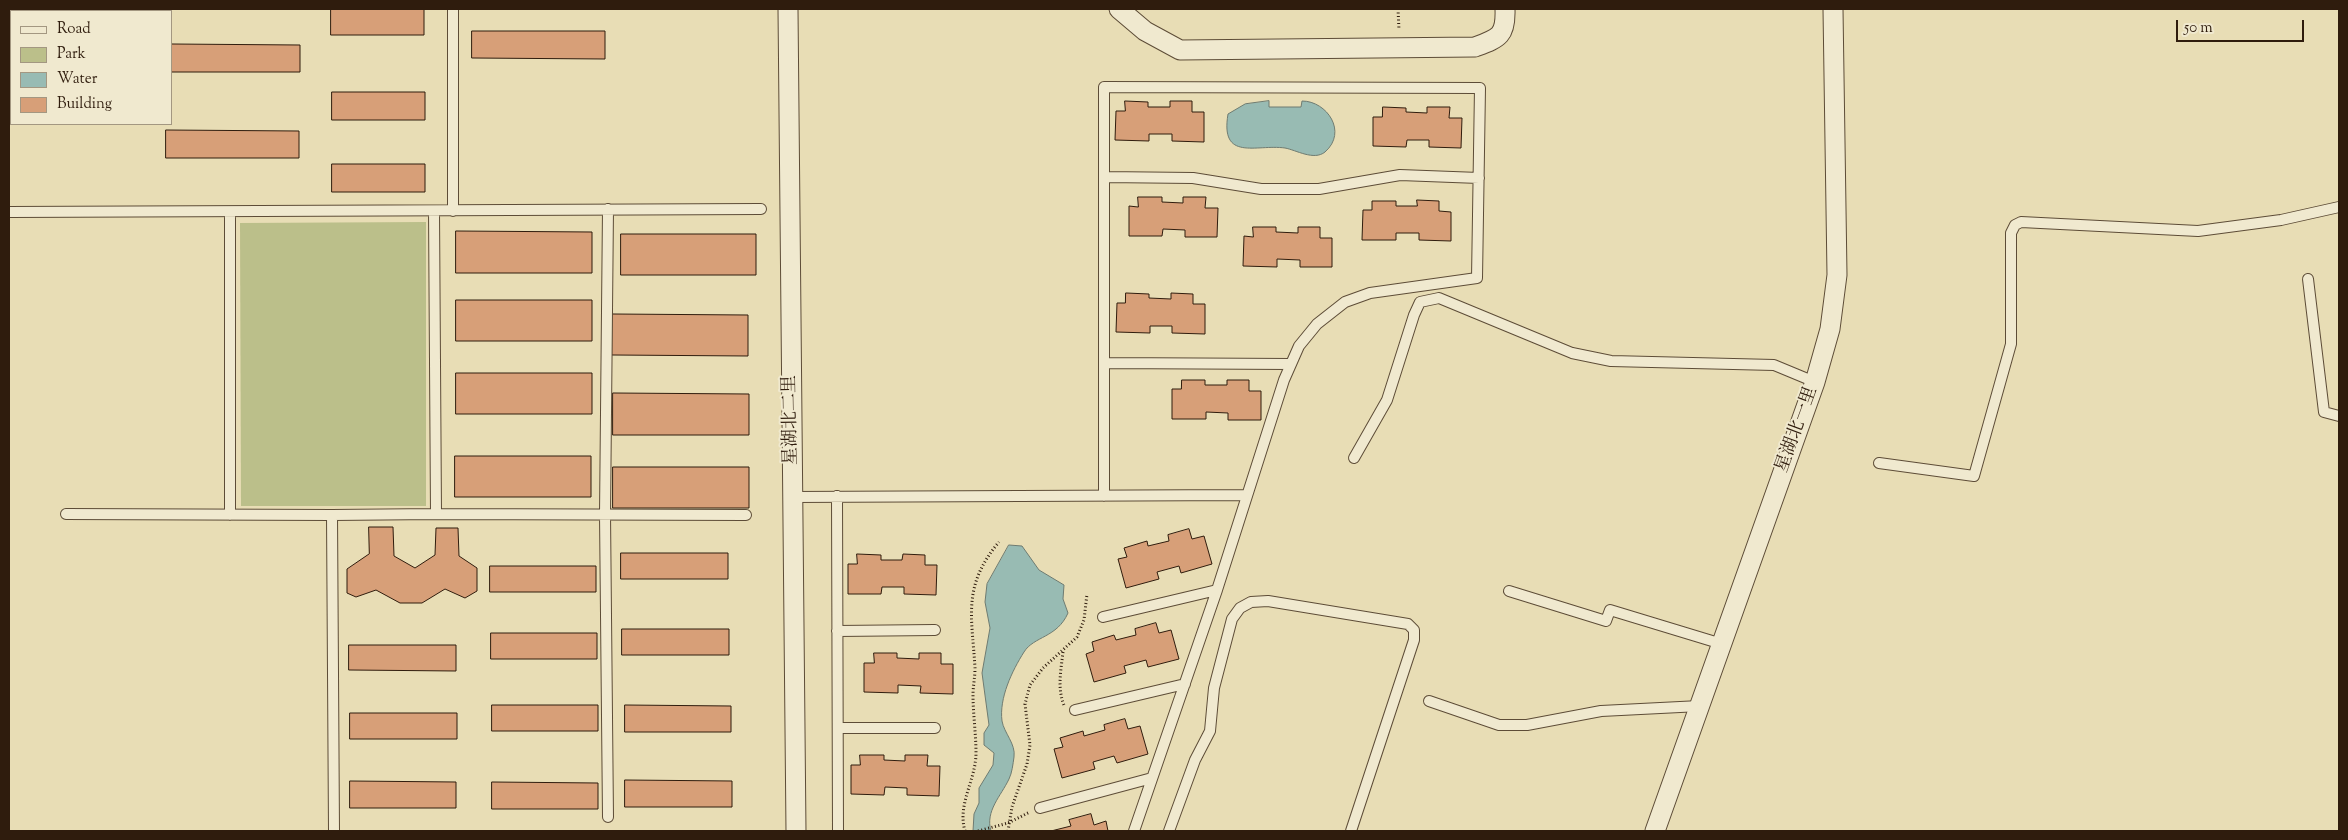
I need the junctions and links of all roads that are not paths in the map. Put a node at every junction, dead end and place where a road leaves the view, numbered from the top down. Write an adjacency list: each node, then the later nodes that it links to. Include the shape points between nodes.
1 (453, 9): 12 (lane)
2 (788, 9): 25 (street, 星湖北二里)
3 (1119, 9): 4 (street, via 1144,31 1180,50 1190,50 1475,47 1497,39 1506,26)
4 (1506, 9)
5 (1833, 9): 18 (street, 星湖北一里, via 1837,275 1830,329)
6 (1104, 177): 7 (lane, via 1193,178 1260,189 1319,189 1400,175); 7 (lane, via 1104,87 1480,88); 16 (lane)
7 (1479, 178): 17 (lane, via 1477,278 1370,293 1345,302 1317,324 1299,346)
8 (2339, 207): 21 (lane, via 2281,220 2198,230 2021,222 2011,233 2011,344 1974,476)
9 (608, 209): 10 (lane); 12 (lane); 28 (lane)
10 (761, 209)
11 (434, 211): 12 (lane); 14 (lane); 27 (lane)
12 (453, 211)
13 (9, 212): 14 (lane)
14 (230, 212): 29 (lane)
15 (2308, 279): 19 (lane, via 2324,412)
16 (1104, 363): 17 (lane); 23 (lane)
17 (1291, 364): 24 (lane)
18 (1815, 382): 20 (lane, via 1774,365 1611,361 1572,353 1439,298 1420,302 1388,400); 37 (street, 星湖北一里)
19 (2339, 416)
20 (1354, 458)
21 (1879, 463)
22 (837, 496): 23 (lane); 25 (lane); 36 (lane)
23 (1104, 496): 24 (lane)
24 (1246, 496): 32 (lane)
25 (793, 497): 48 (street, 星湖北二里)
26 (66, 514): 29 (lane)
27 (436, 514): 28 (lane); 30 (lane)
28 (605, 514): 31 (lane); 46 (lane)
29 (230, 515): 30 (lane)
30 (332, 515): 47 (lane)
31 (746, 515)
32 (1217, 590): 34 (lane); 38 (lane)
33 (1510, 591): 37 (lane, via 1606,620 1610,610)
34 (1103, 617)
35 (935, 630): 36 (lane)
36 (837, 631): 42 (lane)
37 (1722, 644): 40 (street, 星湖北一里)
38 (1185, 684): 41 (lane); 44 (lane)
39 (1429, 701): 40 (lane, via 1499,725 1527,725 1601,711)
40 (1700, 706): 53 (street, 星湖北一里)
41 (1075, 710)
42 (838, 728): 43 (lane); 49 (lane)
43 (935, 728)
44 (1152, 778): 45 (lane); 50 (lane)
45 (1040, 808)
46 (608, 817)
47 (334, 831)
48 (796, 831)
49 (838, 831)
50 (1134, 831)
51 (1169, 831): 52 (lane, via 1195,760 1210,731 1214,688 1232,619 1240,608 1251,602 1268,601 1408,624 1414,630 1414,640)
52 (1351, 831)
53 (1655, 831)

